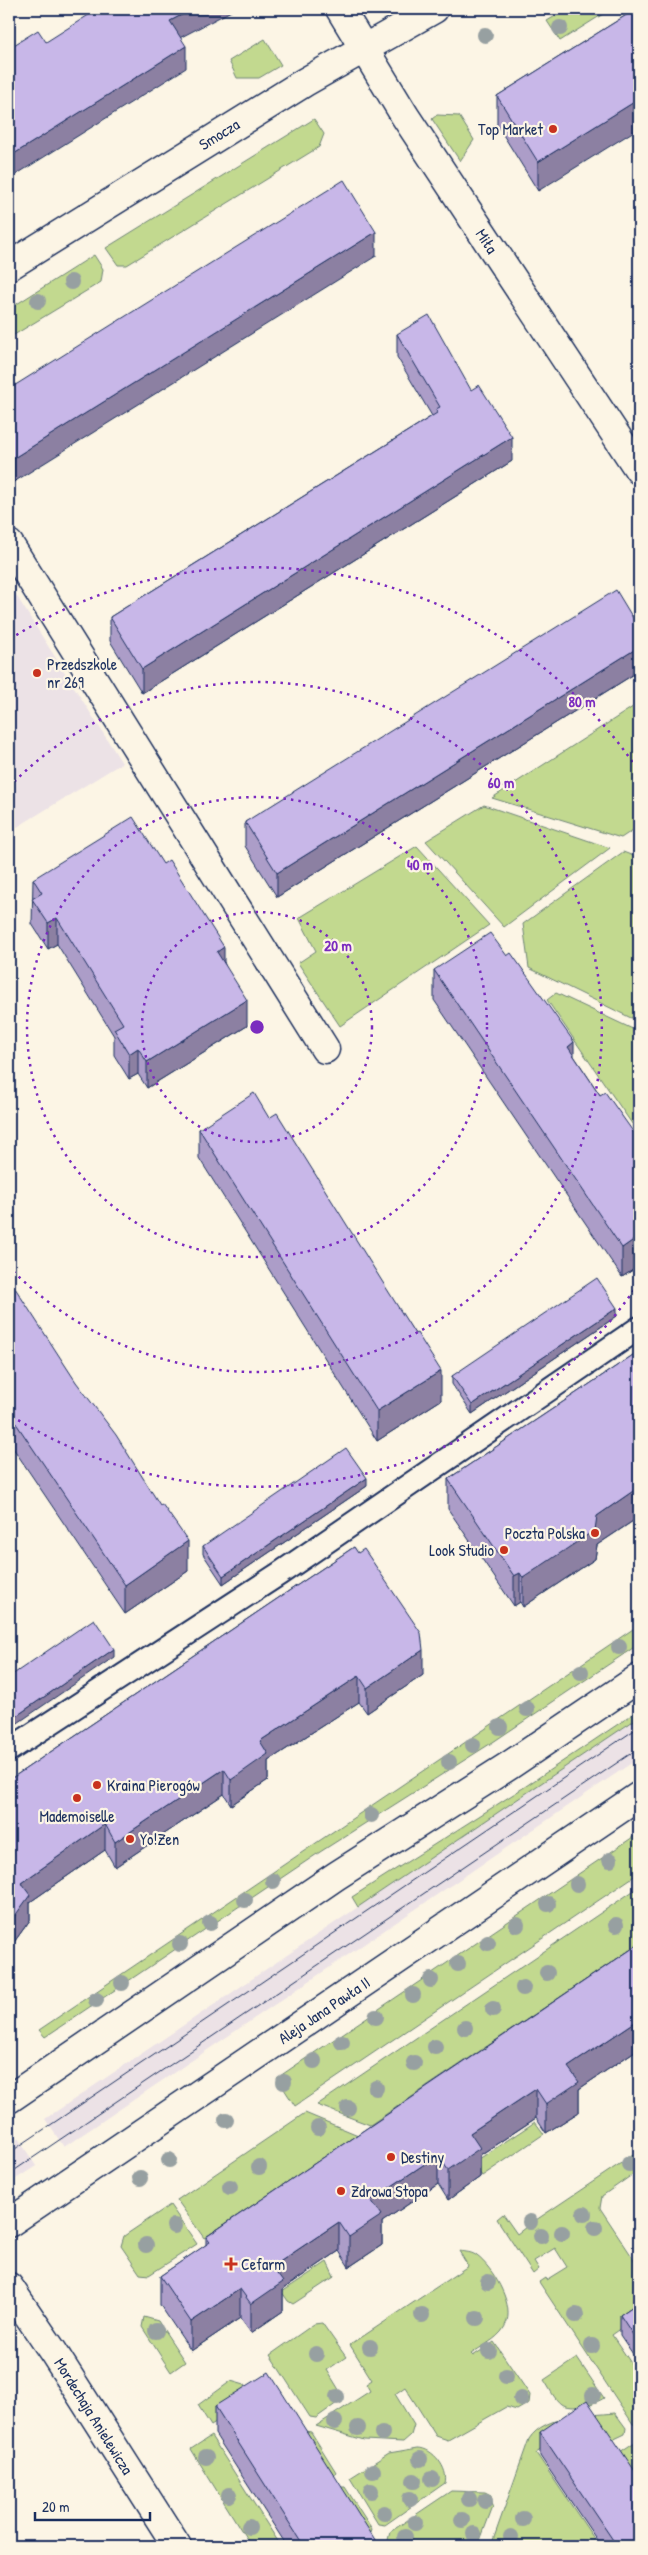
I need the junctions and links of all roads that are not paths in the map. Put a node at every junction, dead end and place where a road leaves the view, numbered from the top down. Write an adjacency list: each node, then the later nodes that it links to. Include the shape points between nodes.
1 (340, 9): 3 (street, Miła)
2 (434, 9): 3 (street, Smocza)
3 (363, 49): 4 (street, Smocza, via 232,126); 5 (street, Miła)
4 (9, 266)
5 (639, 470)
6 (9, 544): 7 (street)
7 (325, 1048)
8 (639, 1328): 10 (lane, via 287,1568)
9 (639, 1678): 12 (street, via 510,1766 336,1876)
10 (9, 1750)
11 (639, 1796): 13 (street, Aleja Jana Pawła II)
12 (9, 2100)
13 (9, 2224)
14 (9, 2287): 15 (street, Mordechaja Anielewicza)
15 (177, 2546)

